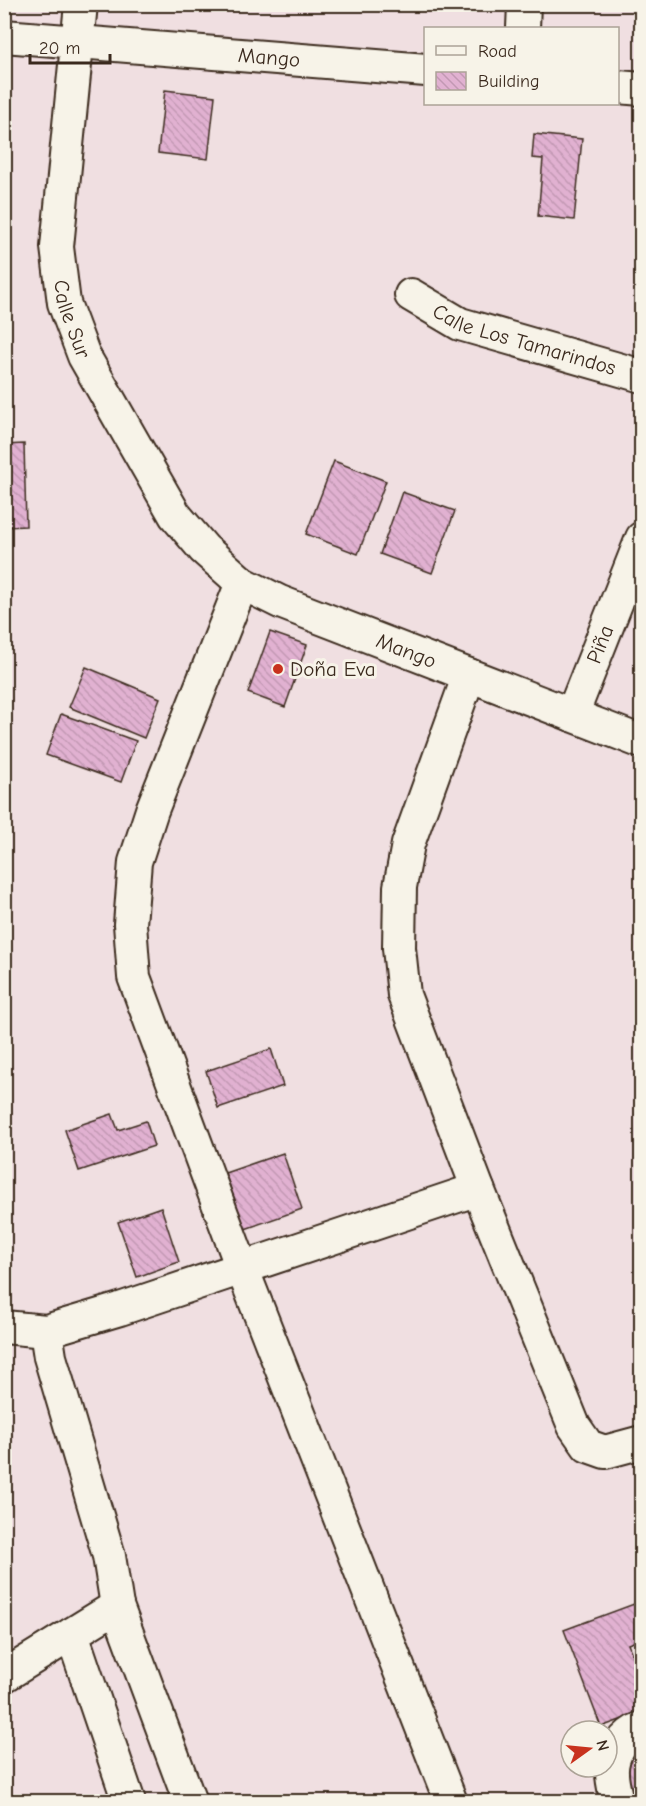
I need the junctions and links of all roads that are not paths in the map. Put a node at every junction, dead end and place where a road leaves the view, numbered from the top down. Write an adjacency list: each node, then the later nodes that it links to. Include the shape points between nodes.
1 (81, 4): 5 (street, Calle Sur)
2 (524, 4): 3 (street)
3 (523, 27)
4 (4, 36): 5 (street, Mango)
5 (77, 42): 6 (street, Mango); 12 (street, Calle Sur, via 57,247 64,303 84,356 175,515 204,549)
6 (424, 70)
7 (619, 87): 8 (street)
8 (642, 89)
9 (411, 295): 10 (street, Calle Los Tamarindos, via 460,324)
10 (642, 376)
11 (642, 538): 14 (street, Piña)
12 (242, 583): 13 (street, Mango, via 280,602); 17 (street, via 152,810 135,862 130,924 134,977)
13 (469, 675): 14 (street, Mango); 16 (street, via 408,844 400,887 399,948 404,995)
14 (572, 715): 15 (street, Mango)
15 (642, 742)
16 (478, 1189): 17 (street); 20 (street, via 574,1426 588,1446 604,1452)
17 (242, 1268): 19 (street); 27 (street)
18 (4, 1326): 19 (street)
19 (46, 1331): 21 (street, via 50,1357 108,1556)
20 (642, 1442)
21 (117, 1606): 22 (street); 26 (street)
22 (72, 1634): 23 (street); 25 (street)
23 (4, 1676)
24 (642, 1728): 28 (street, via 631,1732 616,1752 611,1772)
25 (129, 1802)
26 (190, 1802)
27 (451, 1802)
28 (617, 1802)

